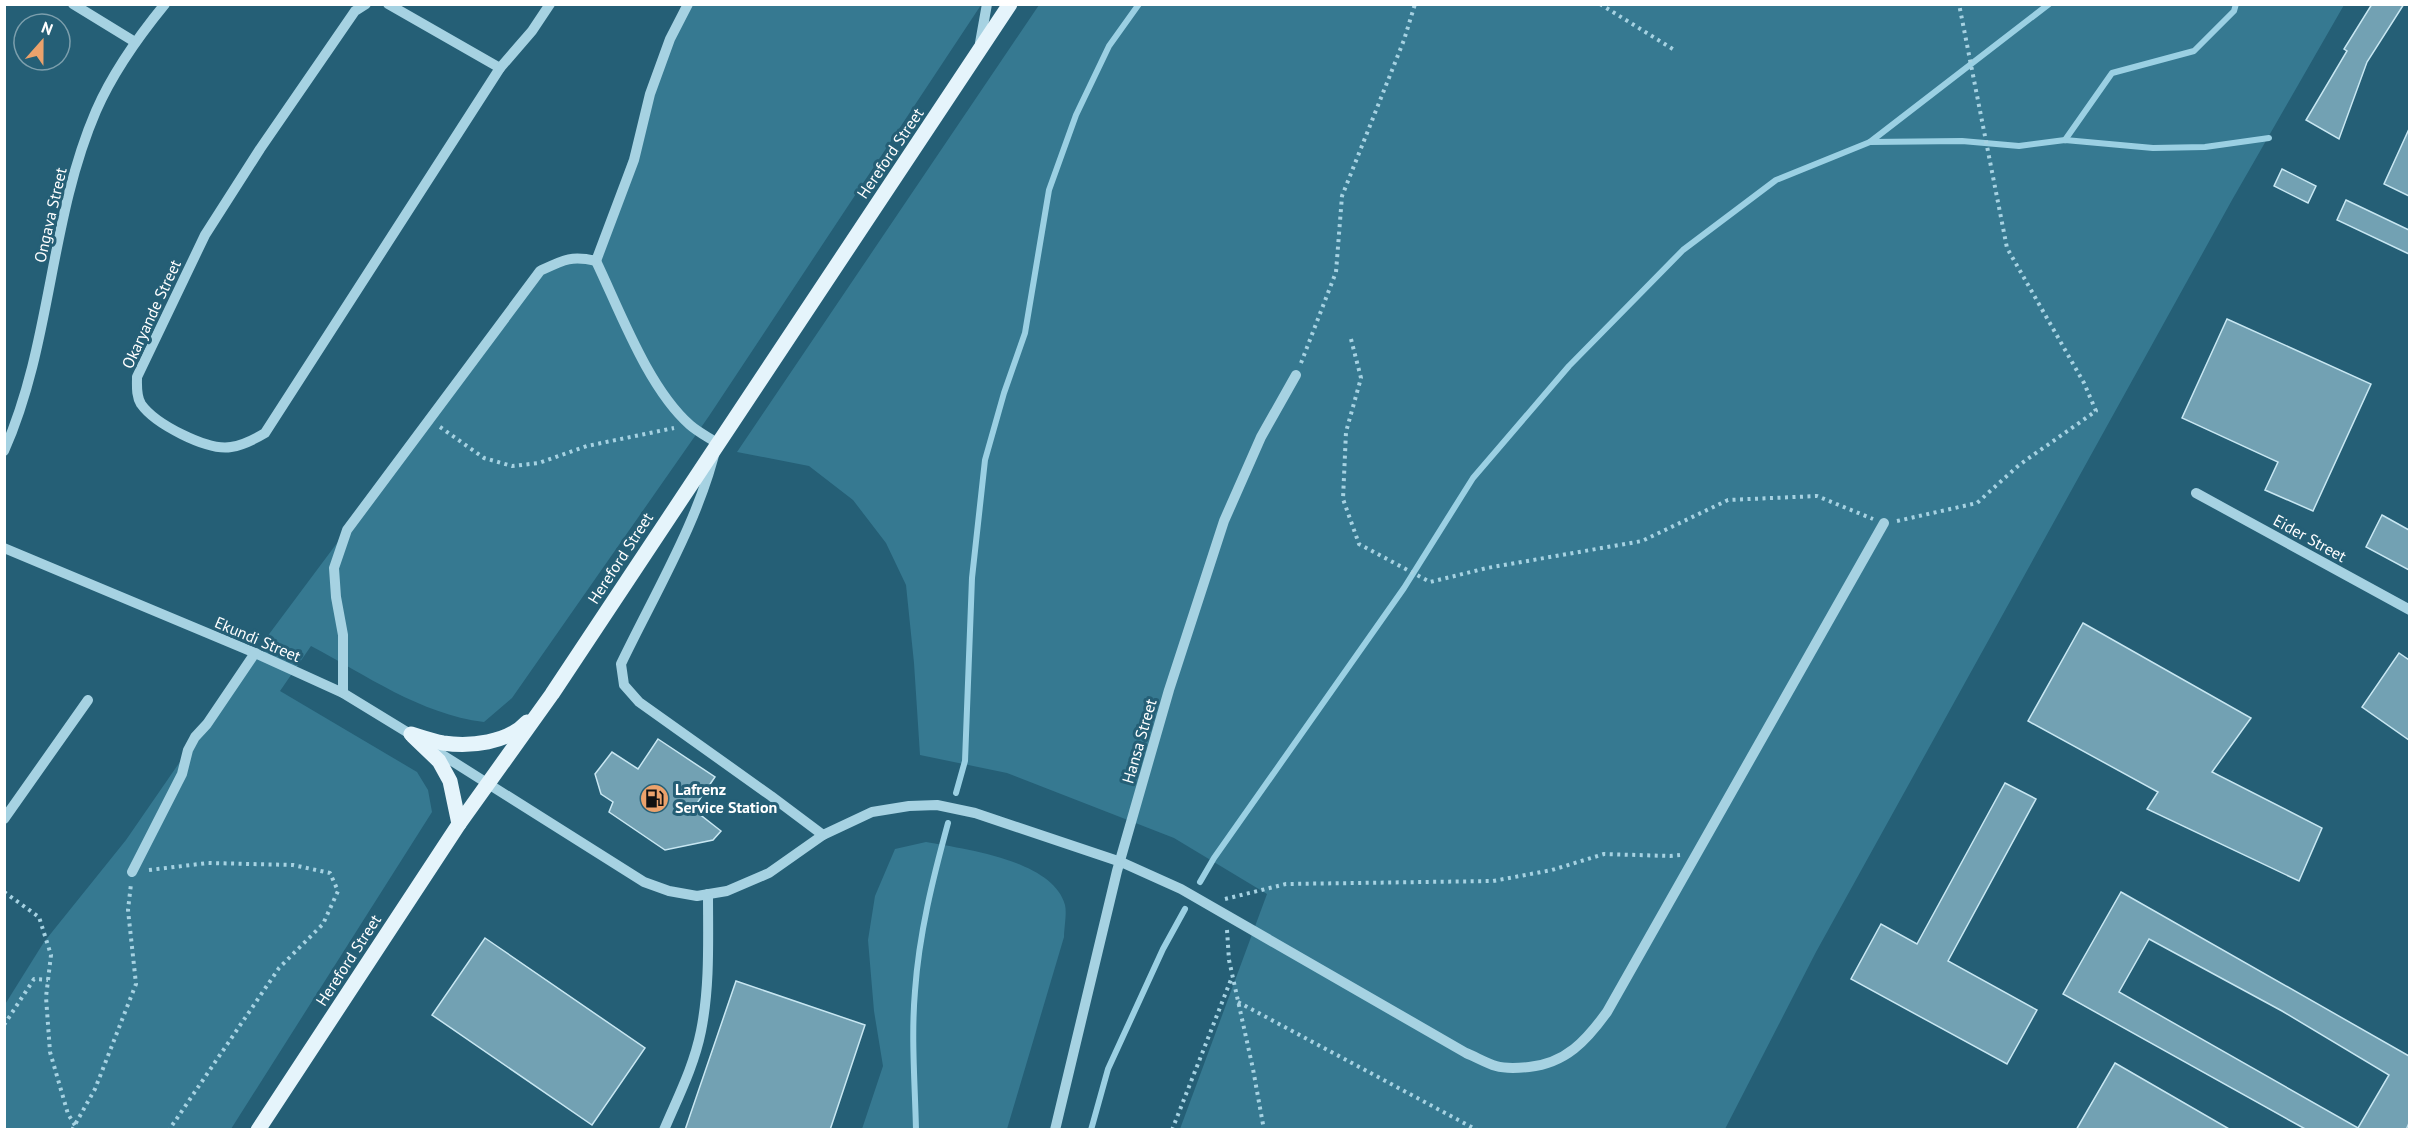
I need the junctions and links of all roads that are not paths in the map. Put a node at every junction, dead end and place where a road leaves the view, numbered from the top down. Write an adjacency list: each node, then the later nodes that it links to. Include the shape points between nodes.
1 (73, 4): 9 (street)
2 (165, 4): 9 (street, Ongava Street)
3 (366, 4): 11 (street, Okaryande Street, via 355,10 205,235 137,377 140,403 159,421 187,436 229,448 266,433)
4 (388, 4): 11 (street)
5 (550, 4): 11 (street, Okaryande Street)
6 (688, 4): 12 (street, via 650,94 634,160)
7 (987, 4): 10 (street)
8 (1010, 4): 10 (main road, Hereford Street)
9 (135, 42): 15 (street, Ongava Street, via 87,132 28,385)
10 (976, 58): 14 (main road, Hereford Street)
11 (500, 68)
12 (596, 261): 14 (street, via 642,358 671,404 690,425); 21 (street, via 578,256 540,271 347,530 334,568 343,635)
13 (1296, 375): 29 (street, Hansa Street, via 1261,437 1224,521 1169,690)
14 (717, 443): 22 (main road, Hereford Street); 28 (street, via 710,475 696,509 621,664 624,685 639,702)
15 (4, 451)
16 (2196, 493): 19 (street, Eider Street)
17 (1884, 523): 29 (street, Ekundi Street, via 1607,1012 1590,1036 1562,1059 1517,1068 1497,1066 1466,1053 1181,889)
18 (4, 548): 20 (street, Ekundi Street)
19 (2409, 609)
20 (255, 653): 21 (street, Ekundi Street); 30 (street, via 191,743 182,774)
21 (343, 693): 24 (street, Ekundi Street)
22 (552, 694): 24 (main road, via 521,728 500,738 442,743); 25 (main road, Hereford Street)
23 (88, 700): 26 (street)
24 (411, 734): 25 (street, Ekundi Street); 27 (main road, via 439,761 450,781)
25 (486, 784): 27 (main road, Hereford Street); 31 (street, Ekundi Street, via 644,882 669,891)
26 (4, 819)
27 (459, 824): 32 (main road, Hereford Street)
28 (823, 835): 29 (street, Ekundi Street, via 872,812 937,805 975,813); 31 (street, Ekundi Street, via 769,873 727,891)
29 (1120, 862): 34 (street, Hansa Street)
30 (132, 872)
31 (708, 894): 33 (street, via 708,974 701,1031 691,1068)
32 (258, 1130)
33 (664, 1130)
34 (1055, 1130)

